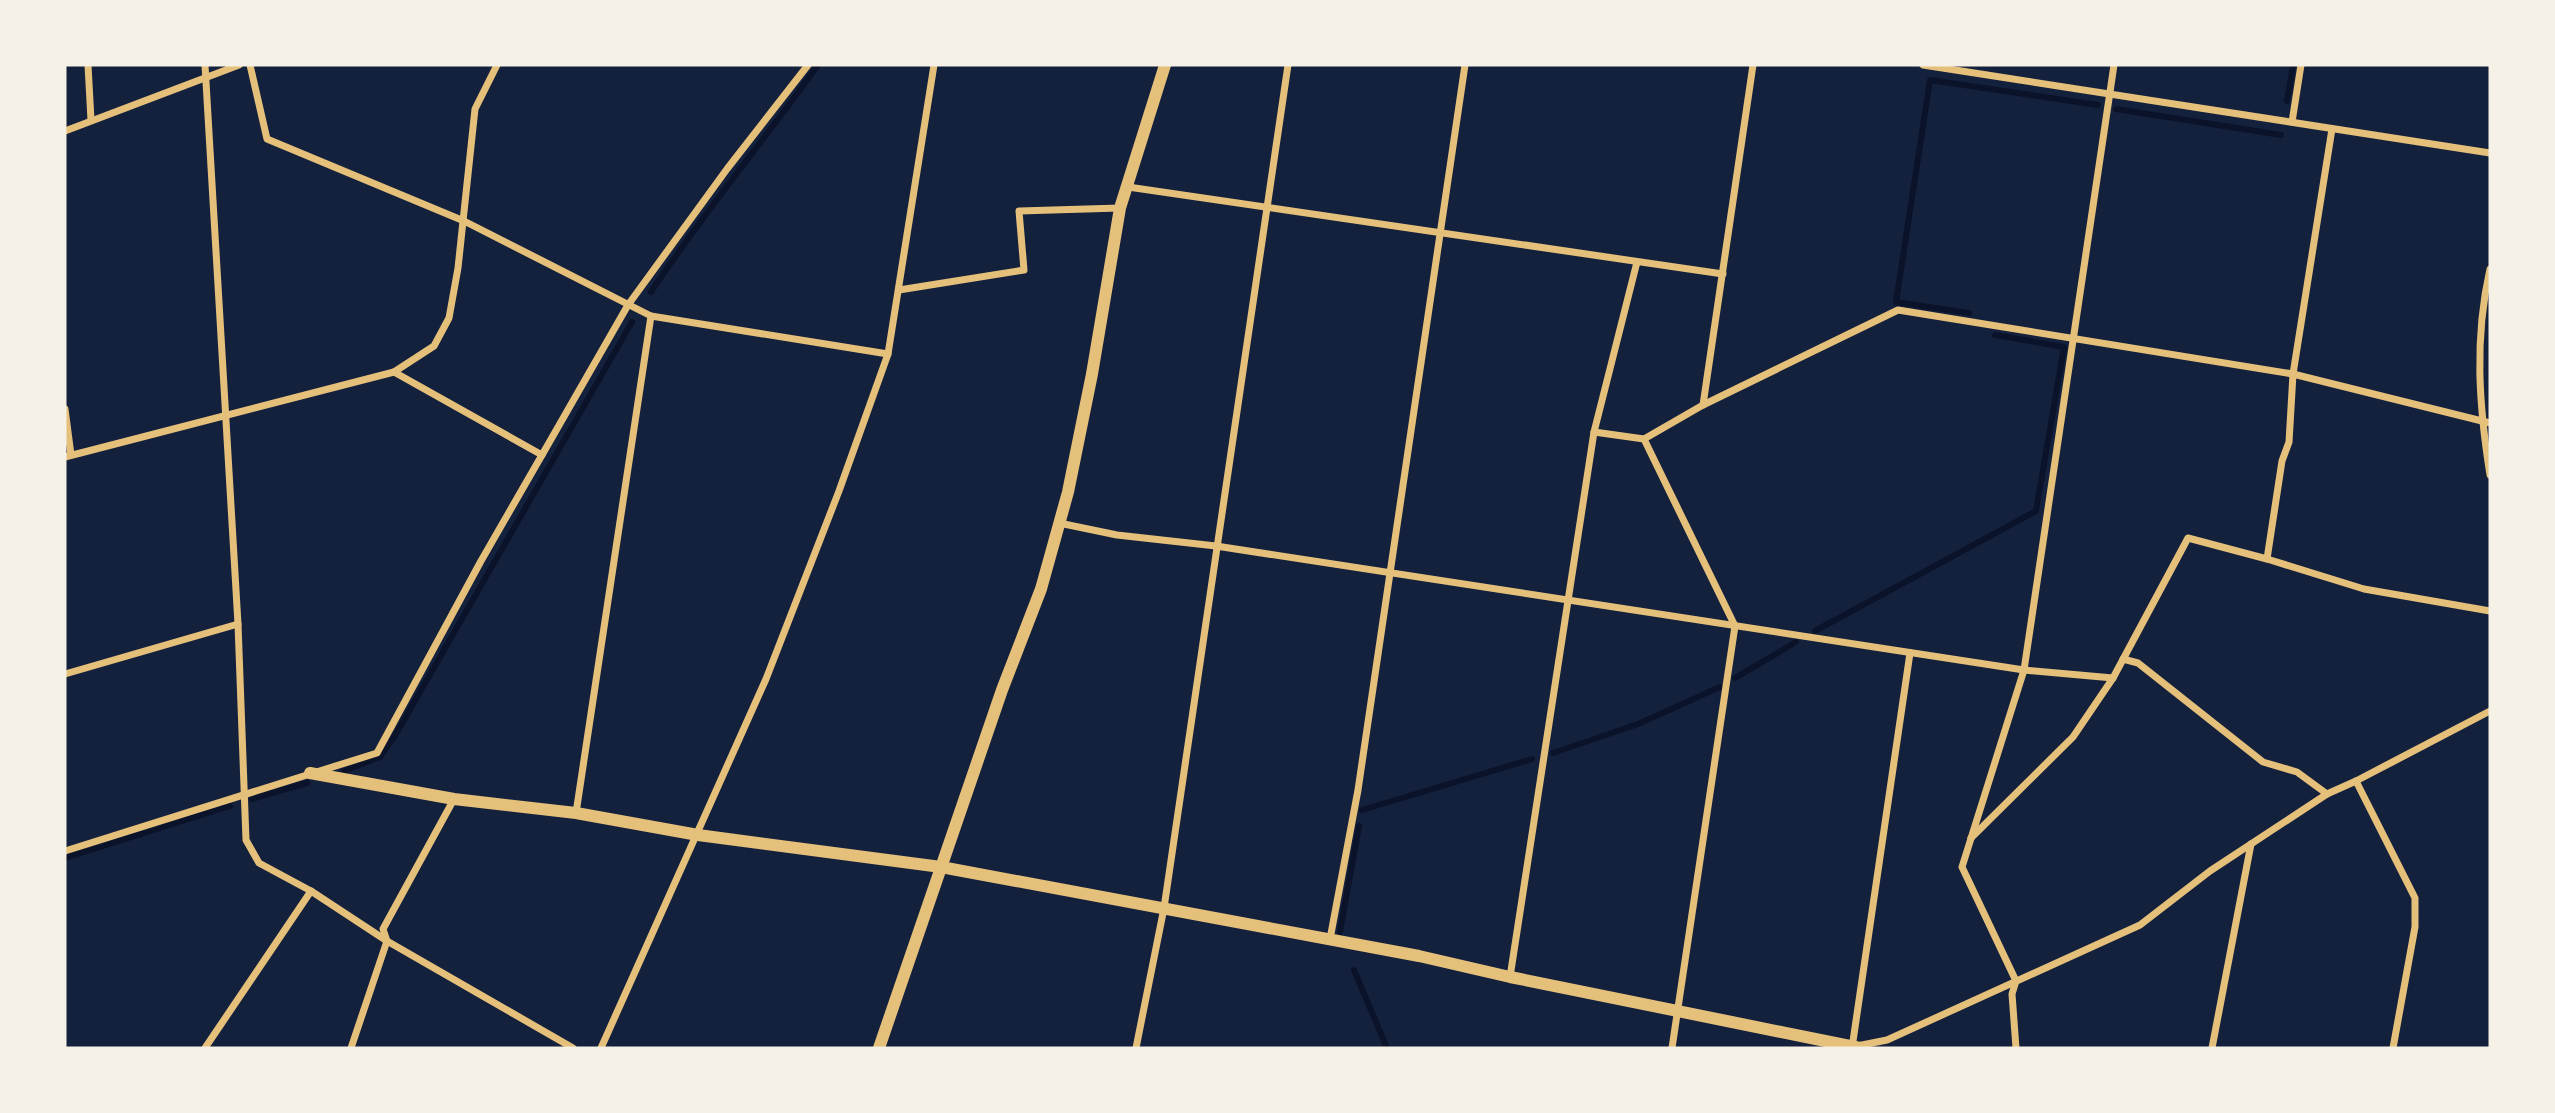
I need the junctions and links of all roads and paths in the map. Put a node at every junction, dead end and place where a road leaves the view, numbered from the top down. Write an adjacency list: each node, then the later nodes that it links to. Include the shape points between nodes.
1 (88, 65): 18 (street)
2 (205, 65): 16 (street)
3 (239, 65): 16 (street)
4 (250, 65): 26 (street, via 267,139)
5 (496, 65): 26 (street, via 475,109)
6 (807, 65): 32 (street)
7 (934, 65): 31 (street)
8 (1166, 65): 23 (street)
9 (1288, 65): 24 (street)
10 (1465, 65): 27 (street)
11 (1754, 65): 30 (street)
12 (1923, 65): 13 (street)
13 (1933, 65): 17 (street)
14 (2114, 65): 17 (street)
15 (2301, 65): 19 (street)
16 (205, 76): 18 (street); 40 (street)
17 (2109, 95): 19 (street); 34 (street)
18 (91, 120): 21 (street)
19 (2292, 122): 20 (street)
20 (2332, 129): 22 (street); 37 (street)
21 (65, 131)
22 (2490, 153)
23 (1128, 187): 24 (street); 25 (street)
24 (1268, 207): 27 (street); 48 (street)
25 (1120, 208): 31 (street, via 1019,211 1024,270); 47 (street, via 1092,374)
26 (464, 221): 32 (street); 36 (street, via 449,318 434,346)
27 (1439, 232): 28 (street); 50 (street)
28 (1637, 262): 30 (street); 42 (street)
29 (2490, 269): 41 (street, via 2478,367)
30 (1723, 274): 38 (street)
31 (899, 290): 35 (street)
32 (628, 305): 33 (street); 44 (street)
33 (650, 316): 35 (street); 66 (street)
34 (2073, 338): 37 (street); 38 (street, via 1898,310); 57 (street)
35 (888, 354): 67 (street, via 766,679)
36 (394, 372): 40 (street); 44 (street)
37 (2293, 374): 41 (street); 49 (street, via 2289,442)
38 (1703, 405): 43 (street)
39 (65, 409): 45 (street)
40 (225, 414): 45 (street); 53 (street)
41 (2486, 423): 46 (street)
42 (1594, 432): 43 (street); 51 (street)
43 (1644, 439): 54 (street)
44 (542, 455): 61 (street, via 377,753)
45 (68, 456)
46 (2490, 475)
47 (1059, 523): 48 (street); 71 (street, via 1041,589)
48 (1216, 546): 50 (street); 73 (street)
49 (2267, 559): 52 (street, via 2364,589); 56 (street, via 2188,538)
50 (1389, 572): 51 (street); 74 (street, via 1358,790)
51 (1567, 599): 54 (street); 76 (street)
52 (2490, 611)
53 (238, 624): 58 (street); 63 (street)
54 (1735, 626): 55 (street); 78 (street)
55 (1910, 653): 57 (street); 86 (street)
56 (2123, 659): 59 (street); 64 (street, via 2138,663 2263,762 2297,772)
57 (2024, 670): 59 (street); 68 (street)
58 (65, 674)
59 (2113, 678): 68 (street, via 2073,737)
60 (2490, 710): 62 (street)
61 (310, 773): 63 (street); 65 (street)
62 (2356, 781): 64 (street); 89 (street, via 2415,898 2415,928)
63 (244, 793): 70 (street); 72 (street, via 246,840 259,863)
64 (2327, 794): 69 (street)
65 (454, 799): 66 (street); 75 (street, via 383,929)
66 (576, 813): 67 (street)
67 (698, 835): 71 (street); 82 (street)
68 (1970, 839): 77 (street, via 1962,867)
69 (2252, 844): 77 (street, via 2140,925); 88 (street)
70 (65, 851)
71 (941, 867): 73 (street); 83 (street)
72 (311, 891): 75 (street); 79 (street)
73 (1164, 908): 74 (street); 84 (street)
74 (1330, 939): 76 (street)
75 (387, 942): 80 (street); 81 (street)
76 (1510, 977): 78 (street)
77 (2016, 981): 86 (street, via 1887,1040); 87 (street, via 2012,994)
78 (1679, 1010): 85 (street); 86 (street)
79 (205, 1048)
80 (351, 1048)
81 (573, 1048)
82 (601, 1048)
83 (879, 1048)
84 (1136, 1048)
85 (1672, 1048)
86 (1854, 1048)
87 (2016, 1048)
88 (2212, 1048)
89 (2393, 1048)

